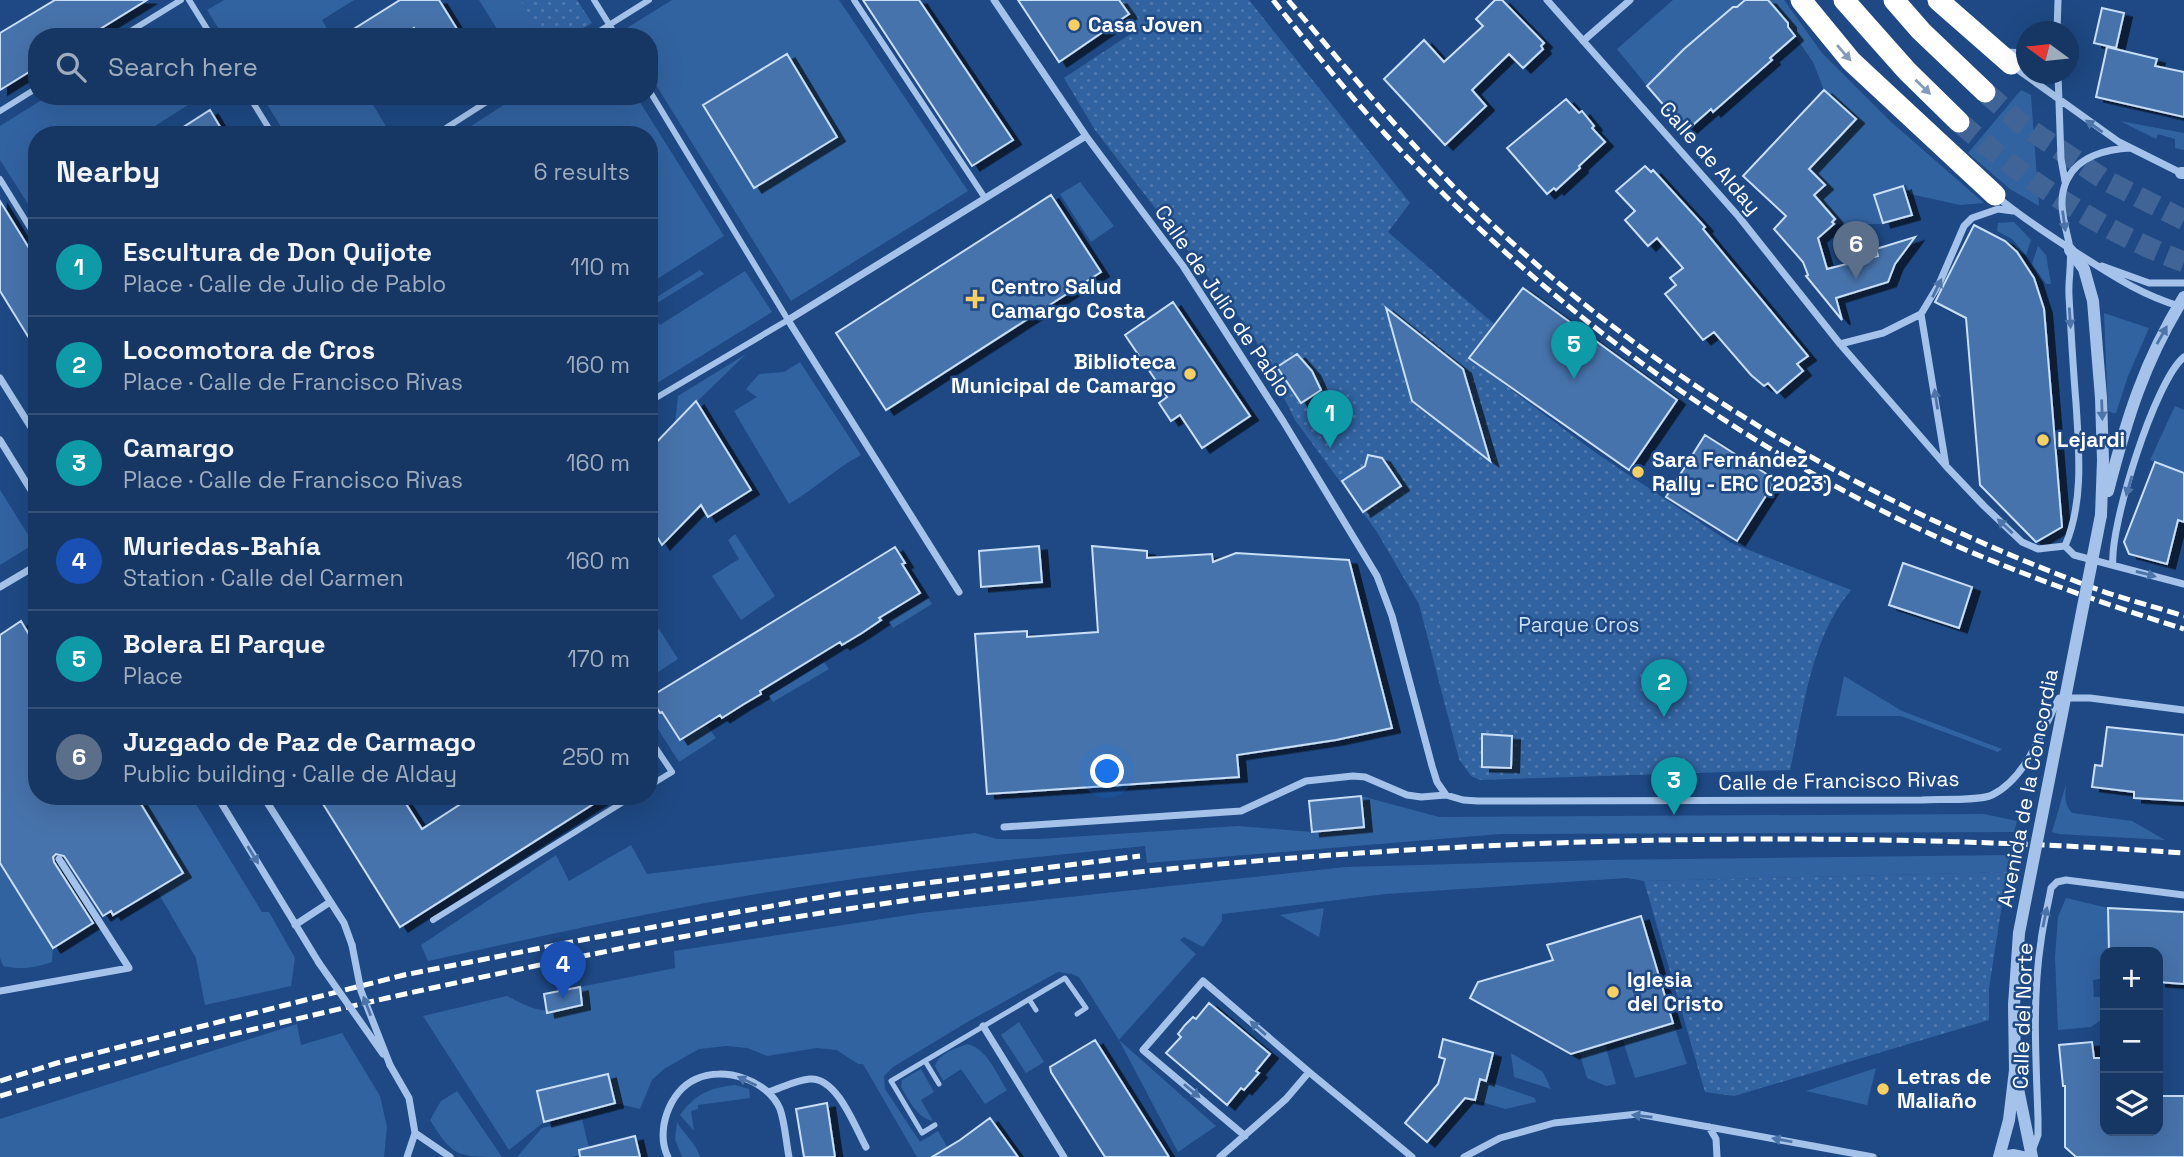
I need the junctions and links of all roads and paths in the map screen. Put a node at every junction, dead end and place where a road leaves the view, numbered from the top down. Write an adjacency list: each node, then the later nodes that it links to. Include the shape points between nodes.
1 (181, 0): 16 (street)
2 (189, 0): 17 (street)
3 (594, 0): 15 (street)
4 (649, 0): 15 (street)
5 (854, 0): 40 (street)
6 (994, 0): 34 (street, Calle de Julio de Pablo)
7 (1547, 0): 20 (street, Calle de Alday)
8 (1630, 0): 20 (street)
9 (1801, 0): 39 (highway, one-way to 39, via 1851,61)
10 (1844, 0): 31 (highway, one-way to 31)
11 (1894, 0): 24 (highway)
12 (1938, 0): 21 (highway, via 1992,49)
13 (2058, 0): 14 (street)
14 (2057, 21)
15 (609, 24): 18 (street); 19 (street)
16 (136, 28)
17 (206, 28)
18 (603, 28)
19 (611, 28)
20 (1583, 41): 49 (street, Calle de Alday, via 1739,217)
21 (2016, 58)
22 (2043, 84): 26 (street)
23 (2058, 84): 26 (street)
24 (1985, 92)
25 (28, 94): 30 (street)
26 (2059, 100): 35 (street, one-way to 26); 38 (street)
27 (255, 105): 32 (street)
28 (482, 105): 33 (street)
29 (658, 105): 48 (street)
30 (0, 111)
31 (1959, 122)
32 (267, 126)
33 (449, 126)
34 (1086, 136): 40 (street); 67 (street, Calle de Julio de Pablo, via 1183,266 1377,576 1437,782)
35 (2131, 149): 36 (street); 38 (street, via 2096,155 2072,171)
36 (2183, 174)
37 (0, 179): 42 (street)
38 (2066, 182): 43 (street, one-way to 43, via 2062,209)
39 (1995, 195): 41 (street)
40 (985, 198): 48 (street)
41 (2013, 211): 43 (street); 47 (street, one-way to 41, via 1964,226 1972,218 1998,209)
42 (28, 224)
43 (2070, 250): 44 (street); 57 (street, Avenida de la Concordia, one-way to 57, via 2084,269 2093,300 2101,398); 58 (street, one-way to 58, via 2068,293 2078,477 2076,509)
44 (2089, 260): 45 (street, via 2149,283); 46 (street, via 2138,290)
45 (2184, 283)
46 (2182, 303): 57 (street, Avenida de la Concordia, one-way to 46, via 2135,396 2151,355)
47 (1921, 314): 49 (street, via 1883,333); 55 (street, one-way to 47)
48 (788, 320): 52 (street); 63 (street)
49 (1840, 344): 55 (street, Calle de Alday)
50 (2184, 357): 59 (street, one-way to 59, via 2153,410 2117,529)
51 (0, 378): 53 (street)
52 (658, 397)
53 (28, 423)
54 (0, 440): 56 (street)
55 (1946, 466): 58 (street, Calle de Alday, one-way to 55, via 2038,549 2022,542)
56 (28, 485)
57 (2101, 515): 84 (street, Avenida de la Concordia, bridge, via 2019,933)
58 (2065, 546): 59 (street, via 2074,555)
59 (2113, 565): 61 (street, one-way to 61)
60 (28, 570): 62 (street)
61 (2184, 584)
62 (0, 587)
63 (958, 592)
64 (2184, 710): 67 (street, Calle de Francisco Rivas, via 2059,698 2034,748 2011,779 1991,796 1478,801)
65 (658, 751): 66 (street, via 672,772)
66 (658, 781)
67 (1446, 795): 71 (street, Calle de Francisco Rivas, via 1421,797 1353,776 1306,781 1241,811)
68 (223, 805): 76 (street, one-way to 76)
69 (269, 805): 74 (street)
70 (618, 805): 75 (street)
71 (1004, 827)
72 (59, 859): 77 (street, via 128,968)
73 (2184, 895): 93 (street, Calle del Norte, one-way to 73, via 2038,1135 2040,942 2052,888 2066,880)
74 (330, 902): 76 (street); 83 (street, one-way to 74, bridge, via 361,991 344,923)
75 (433, 920)
76 (296, 925): 83 (street, bridge)
77 (0, 991)
78 (1029, 999): 79 (lane); 80 (lane, via 1065,978 1086,1008); 81 (lane)
79 (1036, 1010)
80 (1077, 1014)
81 (983, 1026): 82 (lane); 98 (street)
82 (925, 1061): 86 (lane); 88 (lane, via 891,1081 922,1133)
83 (390, 1065): 90 (street, via 409,1098)
84 (2015, 1070): 93 (street, Avenida de la Concordia); 104 (street, Avenida de la Concordia)
85 (1309, 1072): 91 (street); 91 (street, one-way to 91, via 1203,981 1143,1050); 100 (street)
86 (939, 1084)
87 (768, 1092): 92 (street, via 811,1079 828,1083); 96 (street, one-way to 96, via 738,1076 715,1074 696,1079 680,1091 667,1115 662,1129); 97 (street, via 779,1109)
88 (935, 1125)
89 (1709, 1127): 101 (street, one-way to 101, via 1638,1114 1553,1123 1500,1138); 102 (street, via 1716,1139); 103 (street, one-way to 89)
90 (415, 1133): 94 (street); 95 (street)
91 (1245, 1136): 99 (street)
92 (866, 1147)
93 (2029, 1156): 104 (street)
94 (407, 1157)
95 (450, 1157)
96 (668, 1157)
97 (789, 1157)
98 (1064, 1157)
99 (1220, 1157)
100 (1412, 1157)
101 (1464, 1157)
102 (1717, 1157)
103 (1873, 1157)
104 (2001, 1157)

